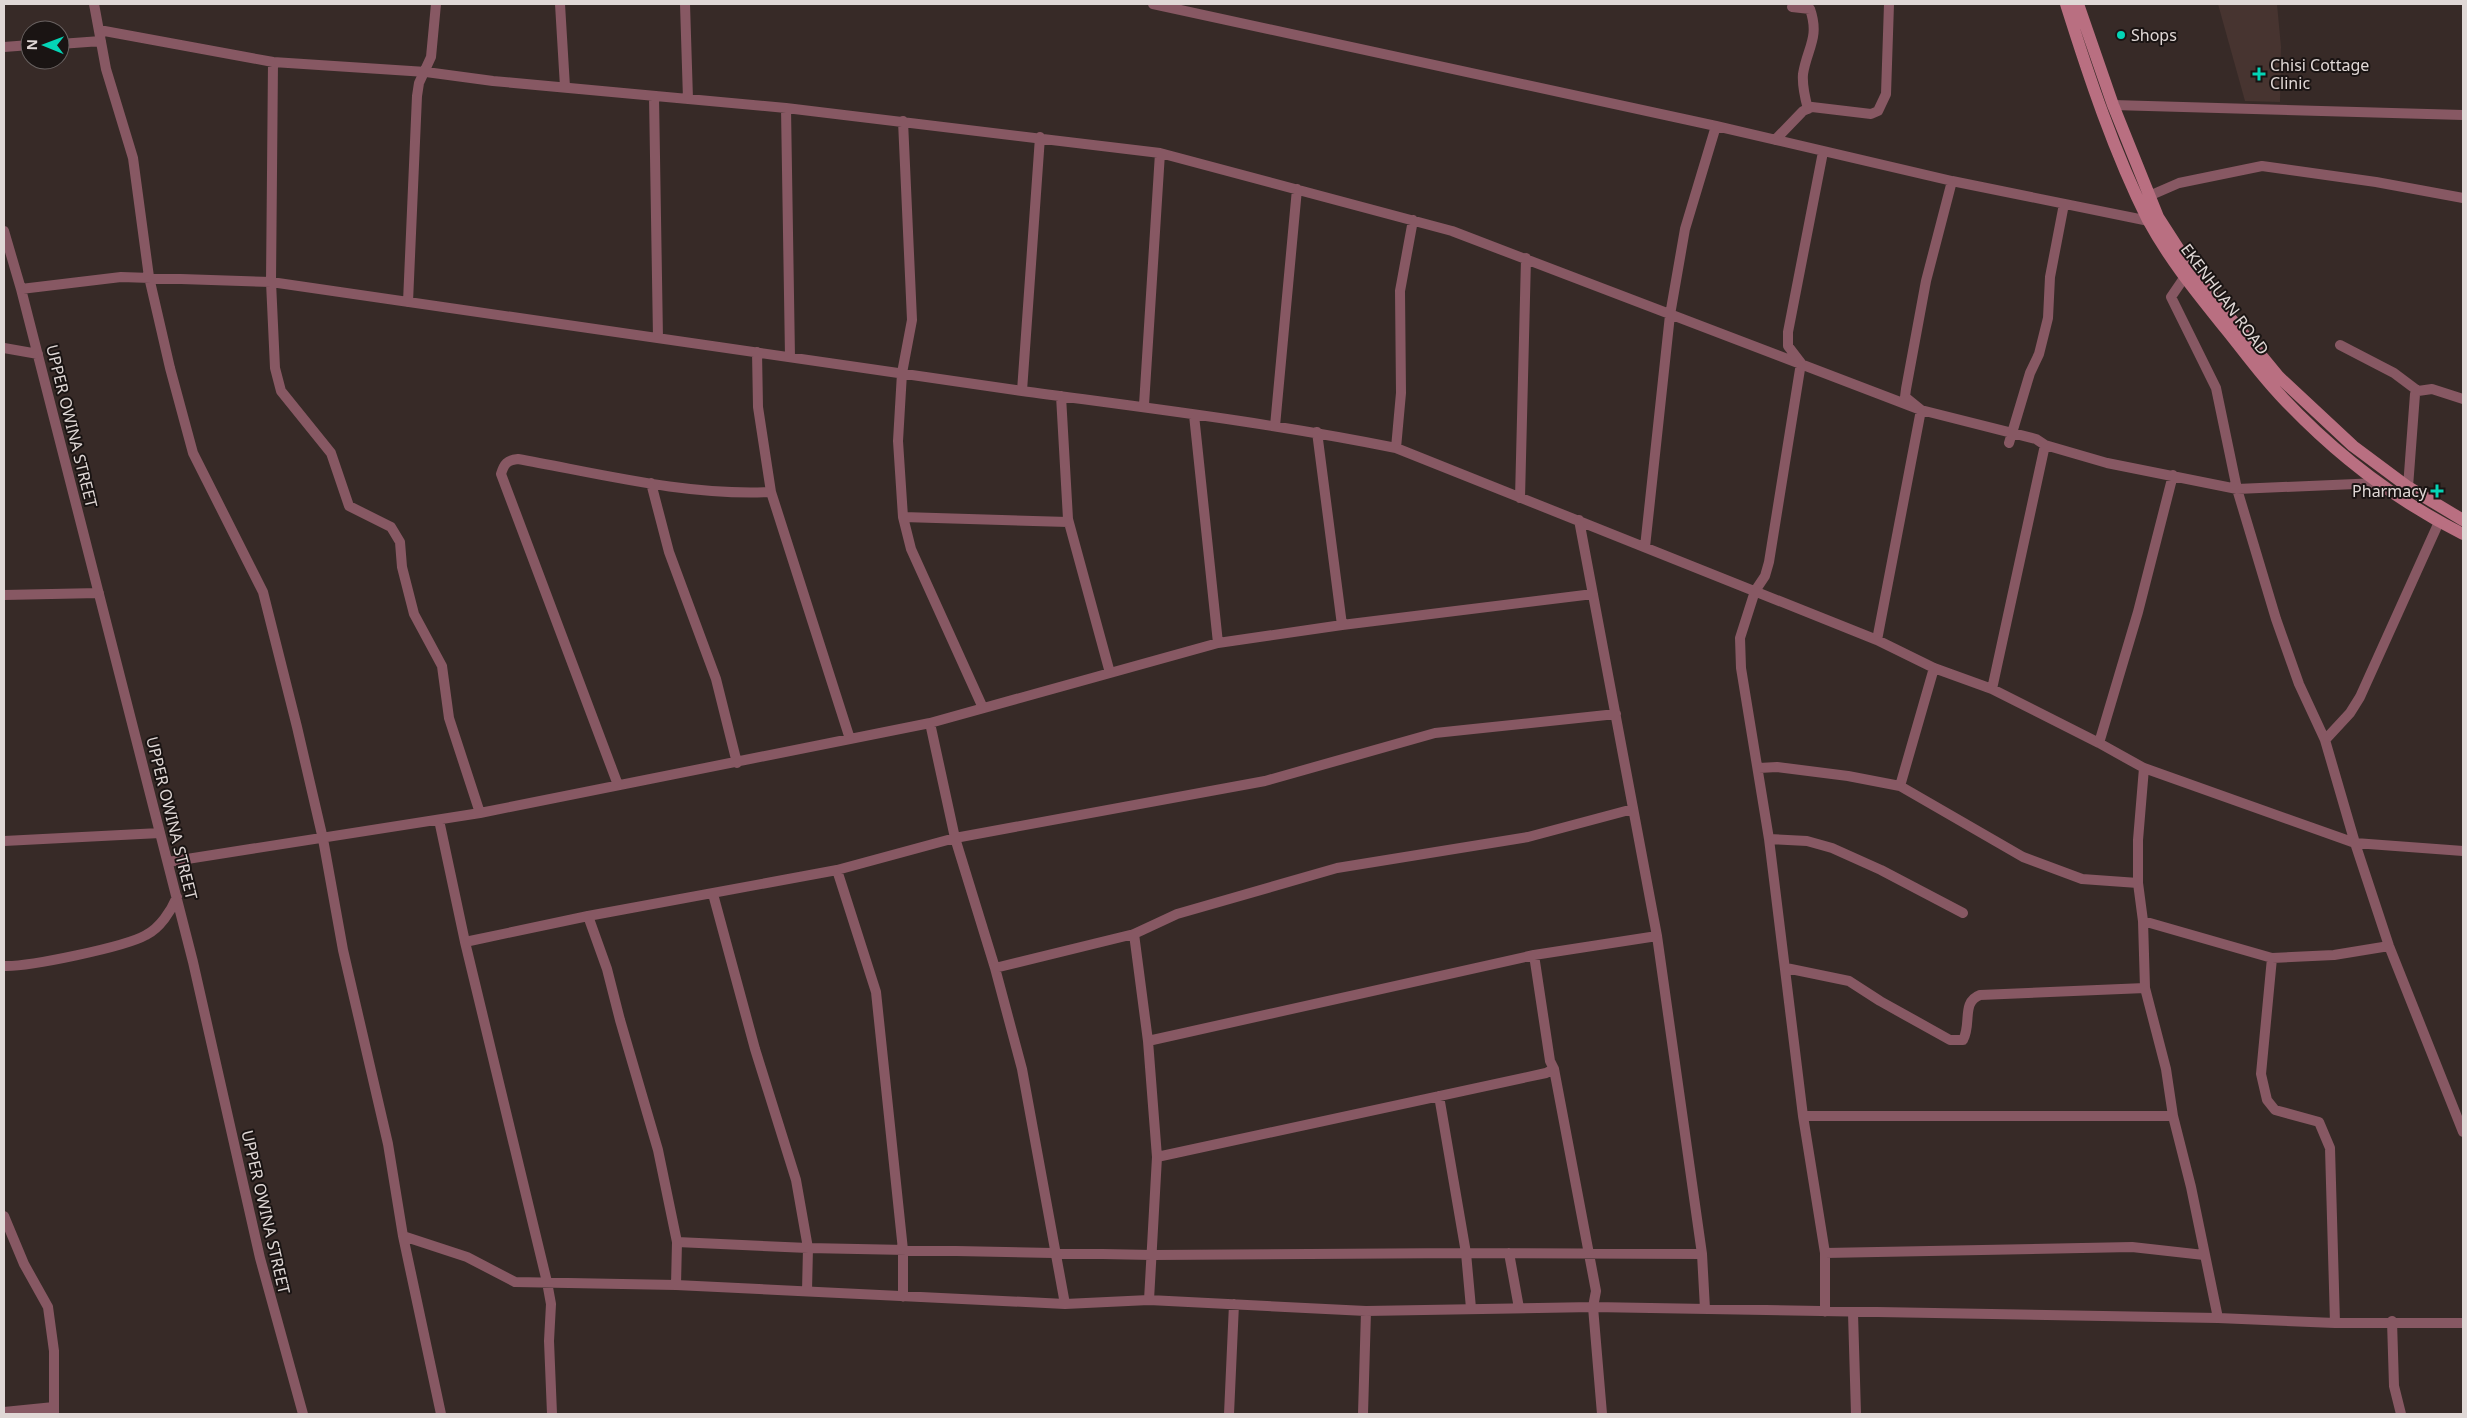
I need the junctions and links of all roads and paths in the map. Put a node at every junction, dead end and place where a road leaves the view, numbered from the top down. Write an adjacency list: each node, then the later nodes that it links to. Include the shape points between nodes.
1 (94, 4): 10 (street)
2 (436, 4): 16 (street, via 433,44)
3 (560, 4): 17 (street)
4 (686, 4): 19 (street)
5 (1153, 4): 25 (street)
6 (1889, 4): 22 (street, via 1886,94 1878,111 1871,114)
7 (2066, 4): 36 (main road, EKENHUAN ROAD, via 2102,109)
8 (2078, 4): 20 (main road, EKENHUAN ROAD)
9 (1792, 7): 22 (street, via 1810,9 1812,15 1814,36 1804,73 1804,96)
10 (99, 30): 11 (street); 15 (street)
11 (101, 41): 12 (street); 39 (street, via 106,69 133,158)
12 (70, 43)
13 (20, 46): 14 (street)
14 (4, 47)
15 (273, 62): 16 (street); 41 (street)
16 (426, 72): 17 (street); 43 (street, via 419,83 417,96)
17 (565, 88): 18 (street)
18 (654, 96): 19 (street); 45 (street)
19 (688, 99): 21 (street)
20 (2113, 105): 23 (street); 32 (main road, EKENHUAN ROAD)
21 (786, 108): 24 (street); 50 (street)
22 (1808, 109): 27 (street)
23 (2463, 116)
24 (904, 121): 26 (street); 52 (street, via 912,320)
25 (1716, 126): 27 (street); 44 (street, via 1685,229)
26 (1040, 137): 29 (street); 53 (street)
27 (1775, 140): 28 (street)
28 (1823, 152): 30 (street); 51 (street, via 1788,332 1788,346)
29 (1160, 154): 31 (street); 57 (street)
30 (1952, 181): 34 (street); 58 (street, via 1926,281 1906,389 1905,397)
31 (1297, 189): 35 (street); 60 (street)
32 (2149, 196): 33 (street, via 2179,183 2262,166); 68 (main road, EKENHUAN ROAD, via 2165,230 2196,276 2279,377 2353,446)
33 (2463, 198)
34 (2064, 204): 36 (street); 62 (street, via 2050,277 2048,318)
35 (1413, 220): 38 (street, via 1452,230); 64 (street, via 1400,291 1401,393)
36 (2149, 221): 40 (main road, EKENHUAN ROAD)
37 (4, 231): 42 (street, UPPER OWINA STREET)
38 (1526, 258): 44 (street); 71 (street)
39 (149, 277): 41 (street); 42 (street, via 121,277); 105 (street, via 193,453 264,592)
40 (2184, 278): 67 (main road, EKENHUAN ROAD, via 2281,396); 69 (street, via 2171,297 2216,388)
41 (271, 282): 43 (street); 101 (street, via 275,368 281,392 331,453 349,506 391,527 400,542 402,567 414,614 442,666 449,718)
42 (21, 289): 49 (street, UPPER OWINA STREET)
43 (408, 302): 45 (street)
44 (1670, 315): 51 (street); 78 (street)
45 (658, 338): 48 (street)
46 (2340, 345): 54 (street, via 2394,373)
47 (4, 348): 49 (street)
48 (757, 352): 50 (street); 70 (street, via 758,407)
49 (38, 354): 80 (street, UPPER OWINA STREET)
50 (790, 357): 52 (street)
51 (1801, 363): 58 (street); 79 (street, via 1769,562)
52 (902, 373): 53 (street); 72 (street, via 898,441)
53 (1022, 390): 55 (street)
54 (2418, 391): 56 (street, via 2432,389); 68 (street, via 2415,394)
55 (1061, 396): 57 (street); 75 (street)
56 (2463, 399)
57 (1144, 405): 59 (street)
58 (1921, 410): 63 (street, via 2036,439); 84 (street)
59 (1194, 415): 60 (street); 85 (street)
60 (1274, 426): 61 (street)
61 (1317, 432): 64 (street); 83 (street)
62 (2009, 443)
63 (2045, 445): 65 (street, via 2107,463); 88 (street)
64 (1396, 448): 71 (street)
65 (2173, 475): 69 (street); 94 (street, via 2138,612)
66 (651, 483): 70 (street, via 730,494); 95 (street, via 669,552 716,679); 98 (street, via 518,459 504,465 501,474)
67 (2379, 483): 69 (street); 76 (main road, EKENHUAN ROAD)
68 (2408, 487): 74 (main road, EKENHUAN ROAD)
69 (2237, 489): 93 (street, via 2299,684)
70 (771, 492): 92 (street)
71 (1520, 498): 73 (street)
72 (903, 517): 75 (street); 89 (street, via 911,549)
73 (1579, 520): 78 (street); 81 (street)
74 (2463, 520)
75 (1068, 522): 87 (street)
76 (2439, 522): 77 (main road, EKENHUAN ROAD); 93 (street, via 2360,697)
77 (2463, 534)
78 (1645, 547): 79 (street)
79 (1755, 591): 84 (street); 96 (street, via 1740,638 1740,668)
80 (99, 593): 82 (street); 103 (street, UPPER OWINA STREET)
81 (1593, 594): 83 (street); 90 (street)
82 (4, 595)
83 (1342, 625): 85 (street)
84 (1877, 640): 86 (street)
85 (1218, 644): 87 (street)
86 (1934, 668): 88 (street); 99 (street)
87 (1110, 673): 89 (street)
88 (1992, 689): 94 (street)
89 (983, 708): 91 (street)
90 (1616, 714): 100 (street); 104 (street, via 1436,733 1265,781)
91 (930, 723): 92 (street); 104 (street)
92 (850, 739): 95 (street)
93 (2325, 740): 108 (street)
94 (2099, 743): 97 (street)
95 (737, 763): 98 (street)
96 (1759, 768): 99 (street, via 1777,767 1848,776); 106 (street)
97 (2144, 768): 108 (street); 112 (street)
98 (618, 785): 101 (street)
99 (1900, 786): 112 (street, via 2023,857 2082,879)
100 (1634, 809): 118 (street, via 1528,837 1338,868 1177,914); 119 (street)
101 (480, 813): 102 (street)
102 (440, 820): 105 (street); 120 (street)
103 (160, 833): 107 (street); 110 (street, UPPER OWINA STREET)
104 (955, 838): 111 (street); 125 (street)
105 (322, 839): 110 (street); 136 (street, via 343,950 388,1144)
106 (1769, 839): 115 (street, via 1807,841 1832,848); 126 (street)
107 (4, 841)
108 (2355, 843): 109 (street); 121 (street)
109 (2463, 851)
110 (168, 862): 114 (street, UPPER OWINA STREET)
111 (837, 870): 113 (street); 139 (street, via 876,992)
112 (2138, 883): 117 (street)
113 (713, 894): 116 (street); 138 (street, via 755,1049 796,1180)
114 (177, 897): 124 (street, via 166,917 146,935 66,956 14,967); 168 (street, UPPER OWINA STREET, via 260,1258)
115 (1963, 913)
116 (588, 916): 120 (street); 137 (street, via 607,969 658,1150)
117 (2143, 921): 123 (street); 127 (street)
118 (1134, 934): 125 (street); 128 (street)
119 (1657, 936): 122 (street); 144 (street)
120 (465, 942): 148 (street)
121 (2389, 946): 123 (street, via 2334,955); 133 (street)
122 (1534, 955): 128 (street); 129 (street, via 1550,1061)
123 (2272, 958): 164 (street, via 2261,1074 2267,1100 2275,1110 2319,1122 2330,1148)
124 (4, 966)
125 (995, 968): 140 (street, via 1022,1069)
126 (1786, 968): 127 (street, via 1849,981 1950,1040 1963,1040 1968,1028 1968,1002 1980,994); 131 (street)
127 (2145, 988): 132 (street, via 2166,1069)
128 (1148, 1041): 134 (street)
129 (1554, 1069): 130 (street); 146 (street)
130 (1439, 1096): 134 (street); 141 (street)
131 (1803, 1116): 132 (street); 143 (street)
132 (2173, 1116): 147 (street)
133 (2463, 1132)
134 (1157, 1157): 145 (street)
135 (4, 1216): 166 (street, via 24,1264 48,1307 54,1351)
136 (403, 1236): 148 (street, via 467,1257 515,1282); 169 (street)
137 (677, 1242): 138 (street); 149 (street)
138 (808, 1248): 139 (street); 150 (street)
139 (902, 1250): 140 (street); 151 (street)
140 (1057, 1252): 145 (street); 153 (street)
141 (1466, 1253): 142 (street); 145 (street); 156 (street)
142 (1509, 1253): 146 (street); 157 (street)
143 (1825, 1253): 147 (street, via 2132,1246); 160 (street)
144 (1702, 1254): 146 (street); 158 (street)
145 (1152, 1255): 152 (street)
146 (1588, 1255): 155 (street, via 1596,1291)
147 (2204, 1255): 162 (street)
148 (547, 1282): 149 (street); 170 (street)
149 (676, 1285): 150 (street)
150 (806, 1291): 151 (street)
151 (903, 1297): 153 (street)
152 (1149, 1300): 153 (street); 154 (street)
153 (1065, 1304)
154 (1234, 1304): 159 (street); 171 (street)
155 (1593, 1307): 157 (street); 158 (street); 173 (street)
156 (1471, 1308): 157 (street); 159 (street)
157 (1518, 1308)
158 (1704, 1308): 160 (street)
159 (1366, 1311): 172 (street)
160 (1825, 1312): 161 (street)
161 (1853, 1313): 162 (street); 174 (street)
162 (2218, 1318): 164 (street)
163 (2392, 1321): 164 (street); 165 (street); 175 (street, via 2394,1386)
164 (2335, 1323)
165 (2463, 1323)
166 (54, 1410): 167 (street)
167 (4, 1412)
168 (303, 1414)
169 (441, 1414)
170 (552, 1414)
171 (1228, 1414)
172 (1363, 1414)
173 (1602, 1414)
174 (1856, 1414)
175 (2401, 1414)

